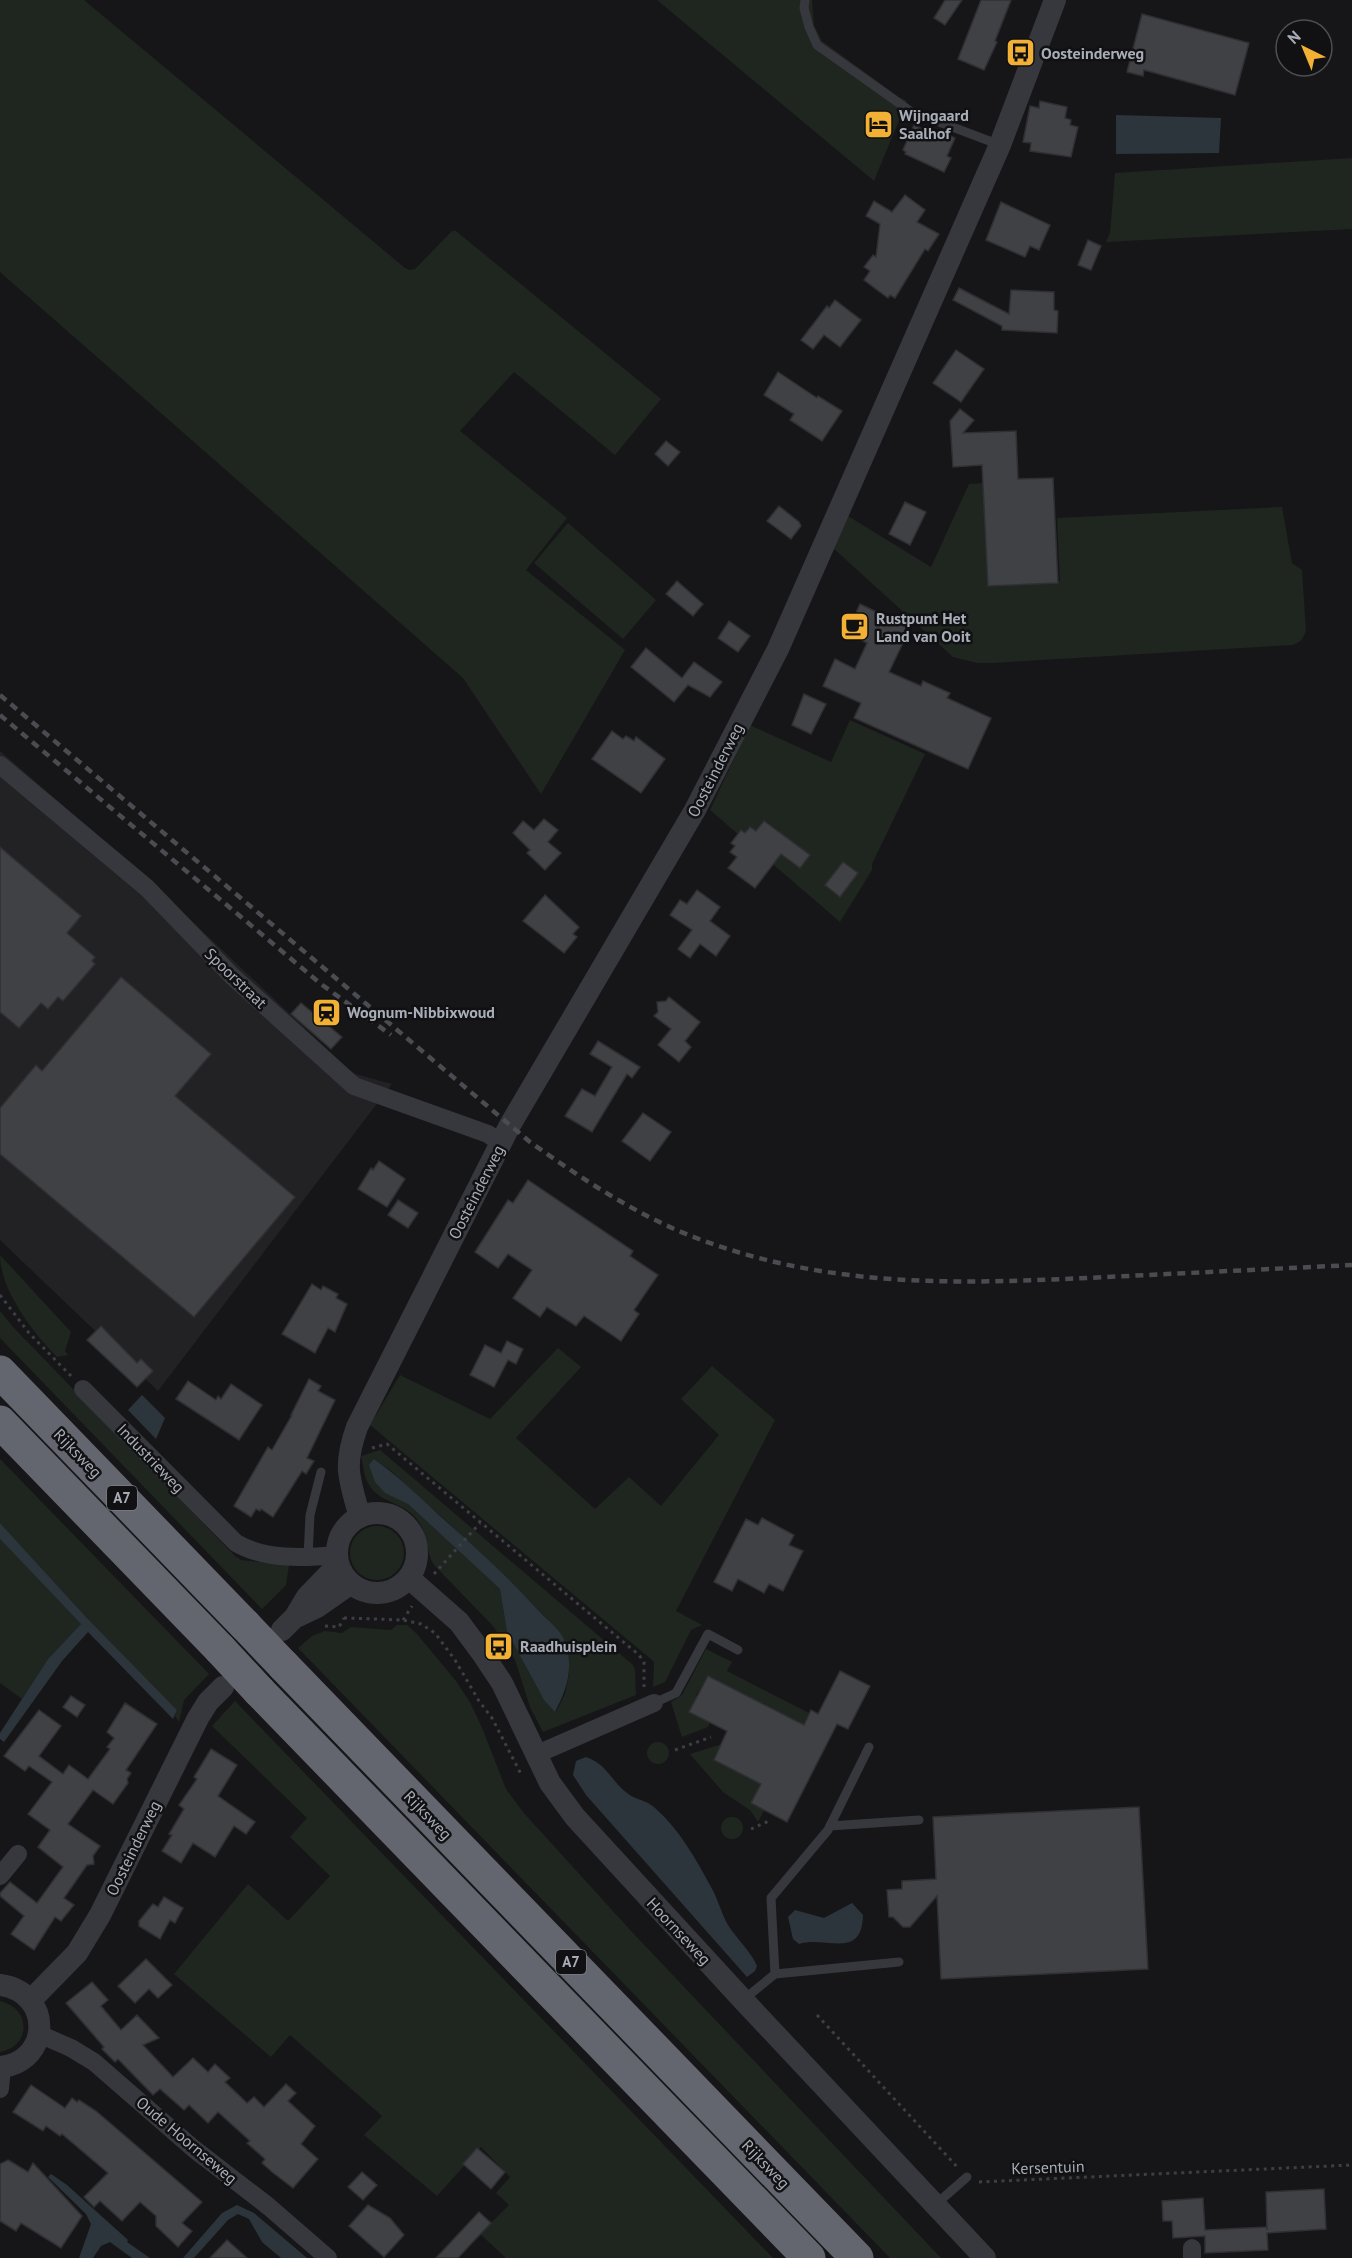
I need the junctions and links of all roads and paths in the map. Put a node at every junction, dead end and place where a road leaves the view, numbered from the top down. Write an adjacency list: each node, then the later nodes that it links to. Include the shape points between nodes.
1 (805, 0): 3 (lane, via 809,27 817,45 910,111)
2 (1055, 0): 3 (street, Oosteinderweg)
3 (1000, 145): 5 (street, Oosteinderweg, via 778,649 695,810)
4 (0, 765): 5 (street, Spoorstraat, via 147,888 232,976 354,1086 489,1134)
5 (501, 1143): 10 (street, Oosteinderweg)
6 (0, 1295): 8 (path, via 28,1333)
7 (0, 1372): 47 (highway, Rijksweg / A7, bridge)
8 (83, 1389): 15 (street, Industrieweg, via 236,1543 273,1555)
9 (0, 1422): 46 (highway, A7, bridge)
10 (349, 1448): 12 (street, Oosteinderweg, via 348,1471); 13 (path, via 362,1450 387,1444)
11 (321, 1472): 15 (lane, via 310,1515)
12 (360, 1517): 16 (street, via 339,1538); 17 (street, via 382,1513 401,1520 408,1528 416,1546)
13 (480, 1523): 14 (path); 23 (path, via 639,1655 644,1662 645,1694)
14 (455, 1551)
15 (308, 1557): 16 (street, Industrieweg)
16 (342, 1568): 17 (street, via 368,1592 387,1592); 19 (street, via 307,1597)
17 (410, 1578): 27 (street, Hoornseweg, via 448,1611 474,1642 502,1683)
18 (345, 1618): 20 (path, via 339,1627)
19 (289, 1623)
20 (321, 1625)
21 (738, 1650): 23 (lane, via 708,1634 676,1693)
22 (223, 1687): 37 (street, Oosteinderweg, via 198,1718 105,1907 77,1953)
23 (654, 1702): 27 (street)
24 (711, 1737): 26 (path)
25 (869, 1747): 30 (lane)
26 (675, 1750)
27 (535, 1755): 38 (street, Hoornseweg, via 574,1817)
28 (771, 1820): 31 (path)
29 (920, 1821): 30 (lane)
30 (830, 1826): 35 (lane, via 771,1898)
31 (751, 1829)
32 (18, 1854): 33 (street)
33 (0, 1876)
34 (899, 1962): 35 (lane)
35 (775, 1974): 38 (lane)
36 (0, 1985): 37 (street)
37 (31, 2000): 40 (street, via 40,2022)
38 (742, 2000): 44 (street, Hoornseweg)
39 (817, 2015): 43 (path)
40 (39, 2034): 41 (street, via 22,2060); 45 (street, Oude Hoornseweg, via 100,2066)
41 (1, 2075)
42 (1352, 2165): 43 (path, Kersentuin, via 980,2182)
43 (967, 2176): 44 (lane)
44 (935, 2205): 48 (street, Hoornseweg)
45 (328, 2258)
46 (809, 2258)
47 (857, 2258)
48 (985, 2258)

